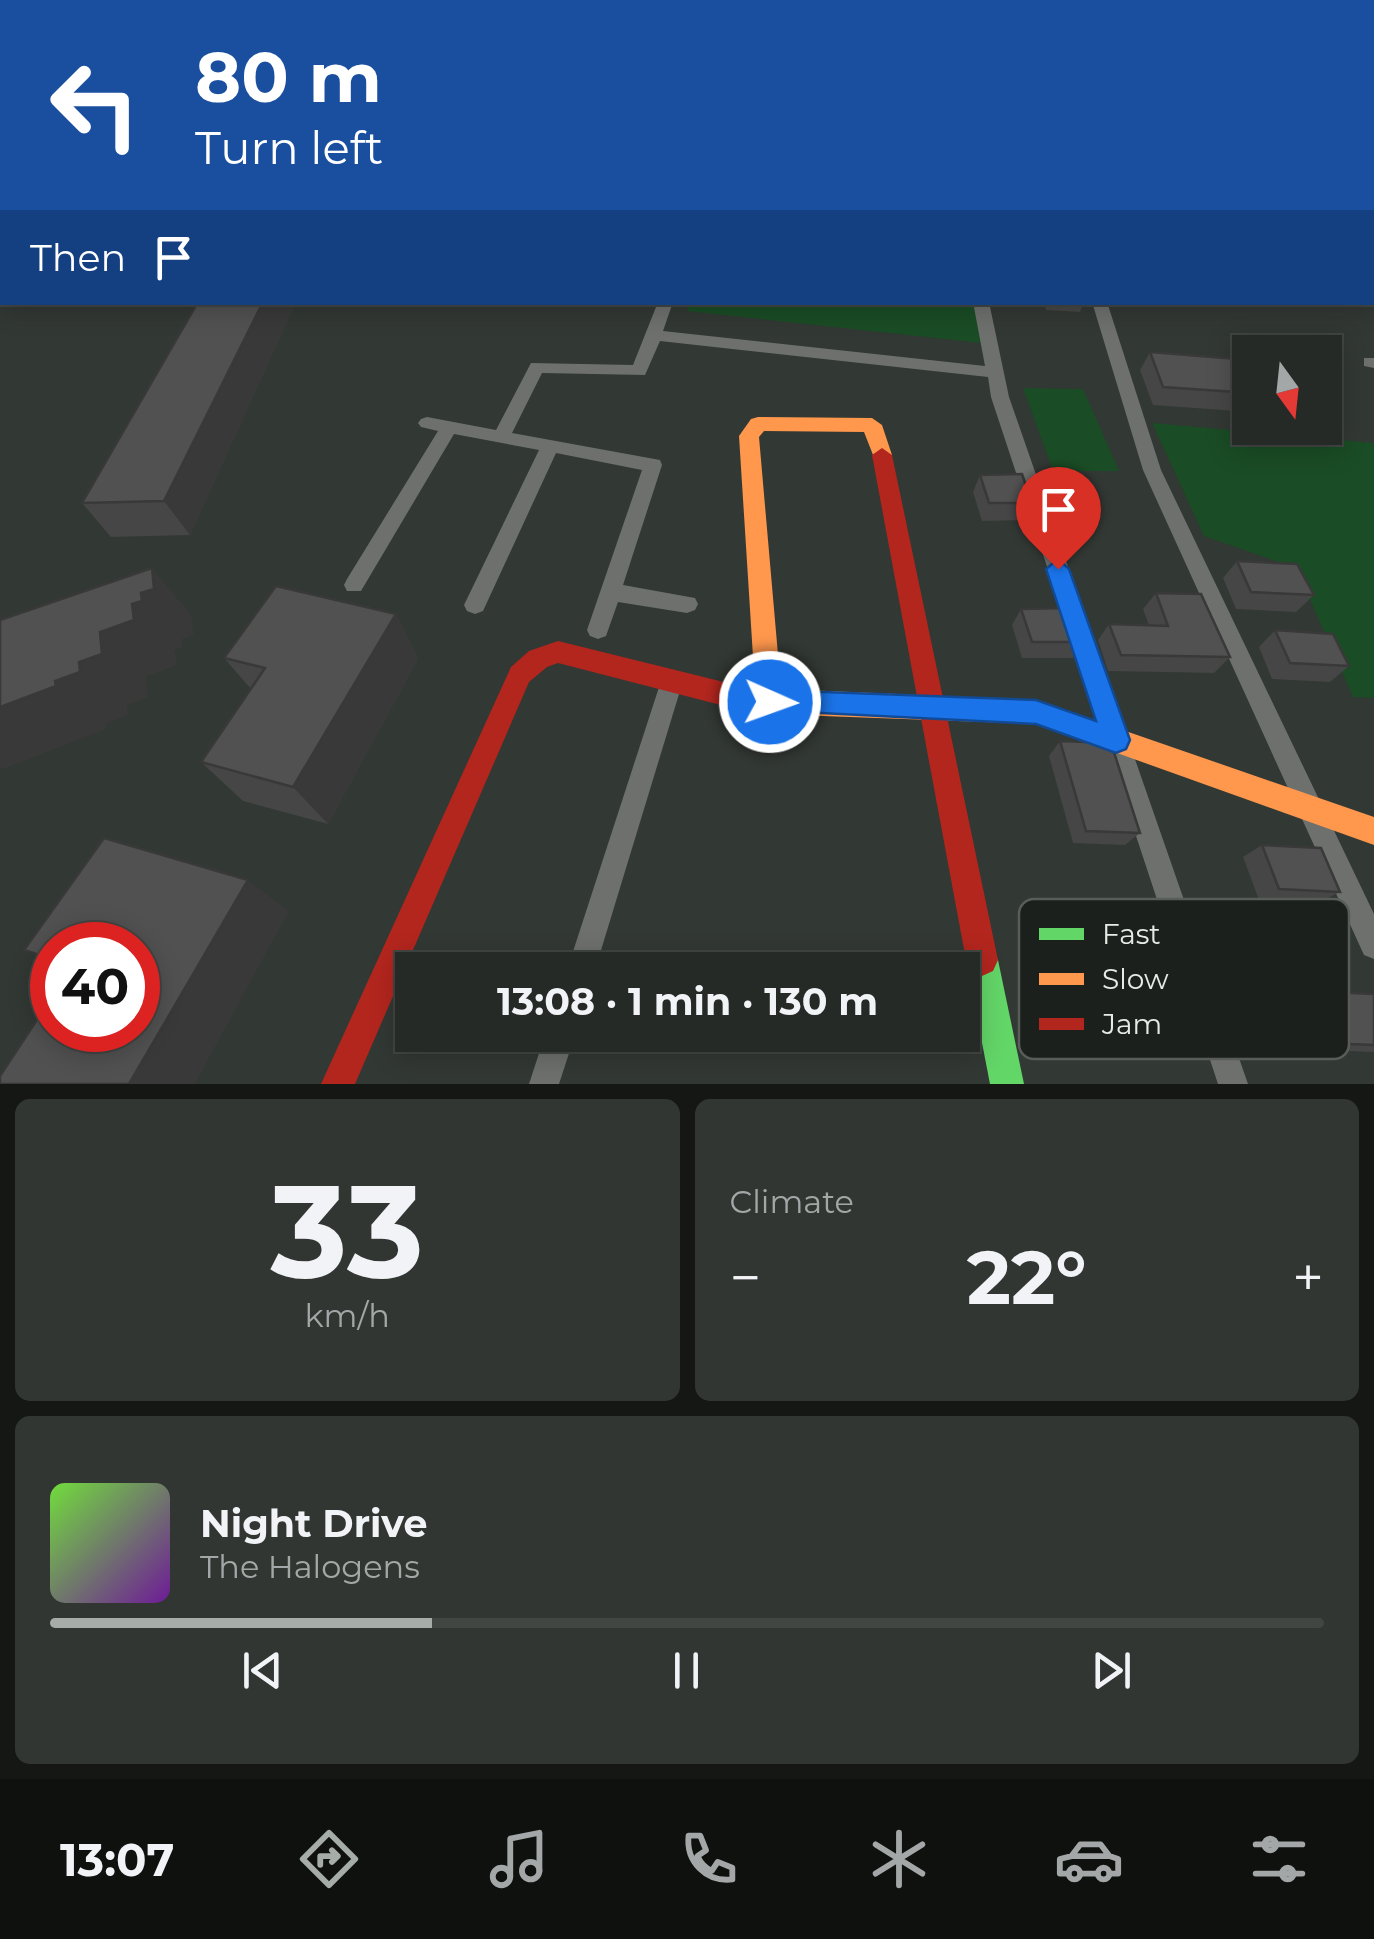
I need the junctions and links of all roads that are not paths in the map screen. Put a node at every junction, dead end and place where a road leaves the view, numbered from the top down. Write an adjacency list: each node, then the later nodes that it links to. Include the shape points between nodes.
1 (665, 305): 4 (street)
2 (982, 305): 5 (street)
3 (1100, 305): 19 (street, via 1152,470)
4 (654, 335): 5 (street); 8 (street, via 639,372 537,367)
5 (995, 372): 18 (street)
6 (427, 423): 7 (street)
7 (448, 427): 8 (street); 10 (street)
8 (501, 436): 9 (street)
9 (550, 446): 11 (street, via 653,465); 13 (street)
10 (354, 586)
11 (612, 592): 12 (street); 14 (street)
12 (687, 604)
13 (475, 605)
14 (598, 630)
15 (672, 682): 16 (street); 23 (street); 26 (street, via 558,652 520,675)
16 (770, 702): 17 (street); 17 (street, via 749,436 758,424 854,422 872,425 878,436)
17 (935, 708): 18 (street, via 1036,712); 28 (street)
18 (1116, 740): 19 (street); 21 (street)
19 (1310, 809): 20 (street); 22 (street)
20 (1374, 831)
21 (1170, 899)
22 (1374, 945)
23 (587, 952)
24 (554, 1052): 27 (street)
25 (1224, 1059): 29 (street)
26 (338, 1084)
27 (544, 1084)
28 (1007, 1084)
29 (1233, 1084)

